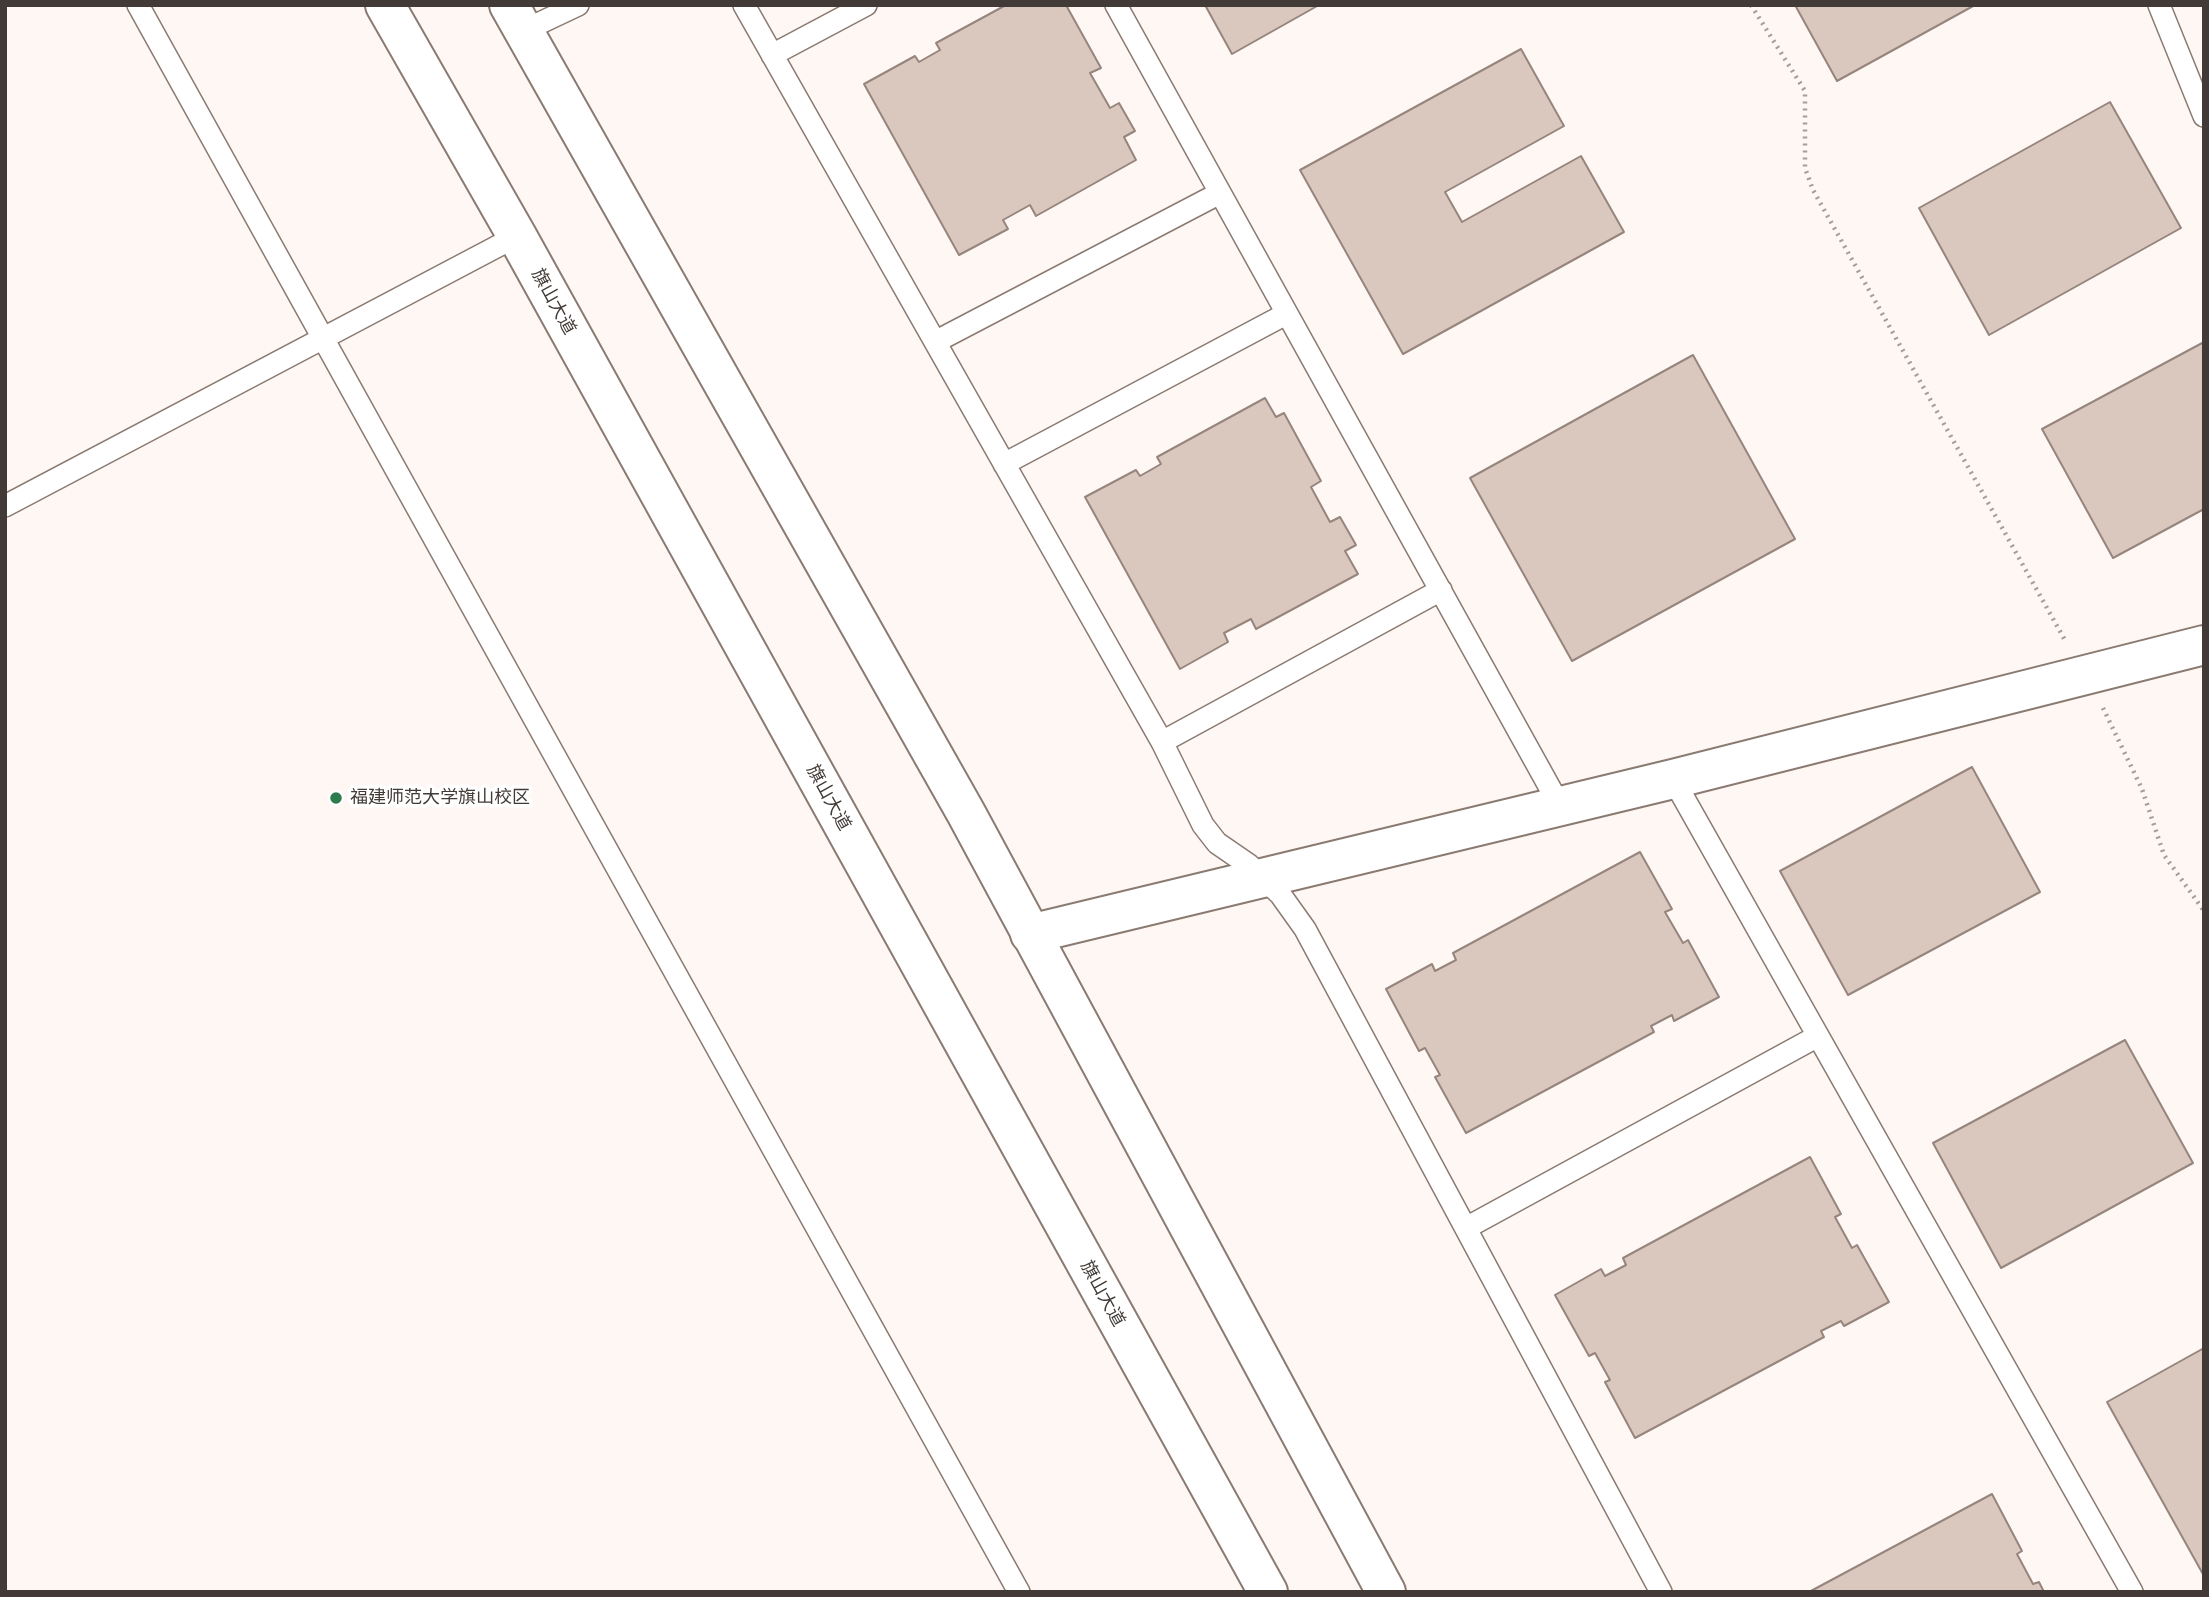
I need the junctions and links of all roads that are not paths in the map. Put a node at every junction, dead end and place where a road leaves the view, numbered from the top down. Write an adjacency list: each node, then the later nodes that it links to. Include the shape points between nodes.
1 (138, 5): 14 (lane)
2 (385, 5): 12 (main road, 旗山大道)
3 (578, 5): 8 (lane)
4 (744, 5): 9 (lane)
5 (866, 5): 9 (lane)
6 (1116, 5): 11 (lane)
7 (2159, 5): 10 (lane)
8 (516, 18): 24 (main road)
9 (772, 55): 15 (lane)
10 (2204, 116)
11 (1218, 194): 13 (lane); 15 (lane)
12 (517, 236): 14 (lane); 28 (main road, 旗山大道)
13 (1286, 314): 16 (lane); 18 (lane)
14 (325, 340): 17 (lane); 27 (lane)
15 (935, 342): 16 (lane)
16 (1004, 464): 20 (lane)
17 (5, 506)
18 (1441, 590): 20 (lane); 22 (lane)
19 (2204, 645): 21 (main road)
20 (1162, 742): 23 (lane, via 1203,825 1217,843)
21 (1673, 779): 22 (main road); 25 (lane)
22 (1560, 806): 23 (main road)
23 (1263, 877): 24 (main road); 26 (lane, via 1305,929)
24 (1030, 934): 29 (main road)
25 (1818, 1036): 26 (lane); 31 (lane)
26 (1465, 1228): 30 (lane)
27 (1019, 1592)
28 (1268, 1592)
29 (1386, 1592)
30 (1661, 1592)
31 (2132, 1592)

